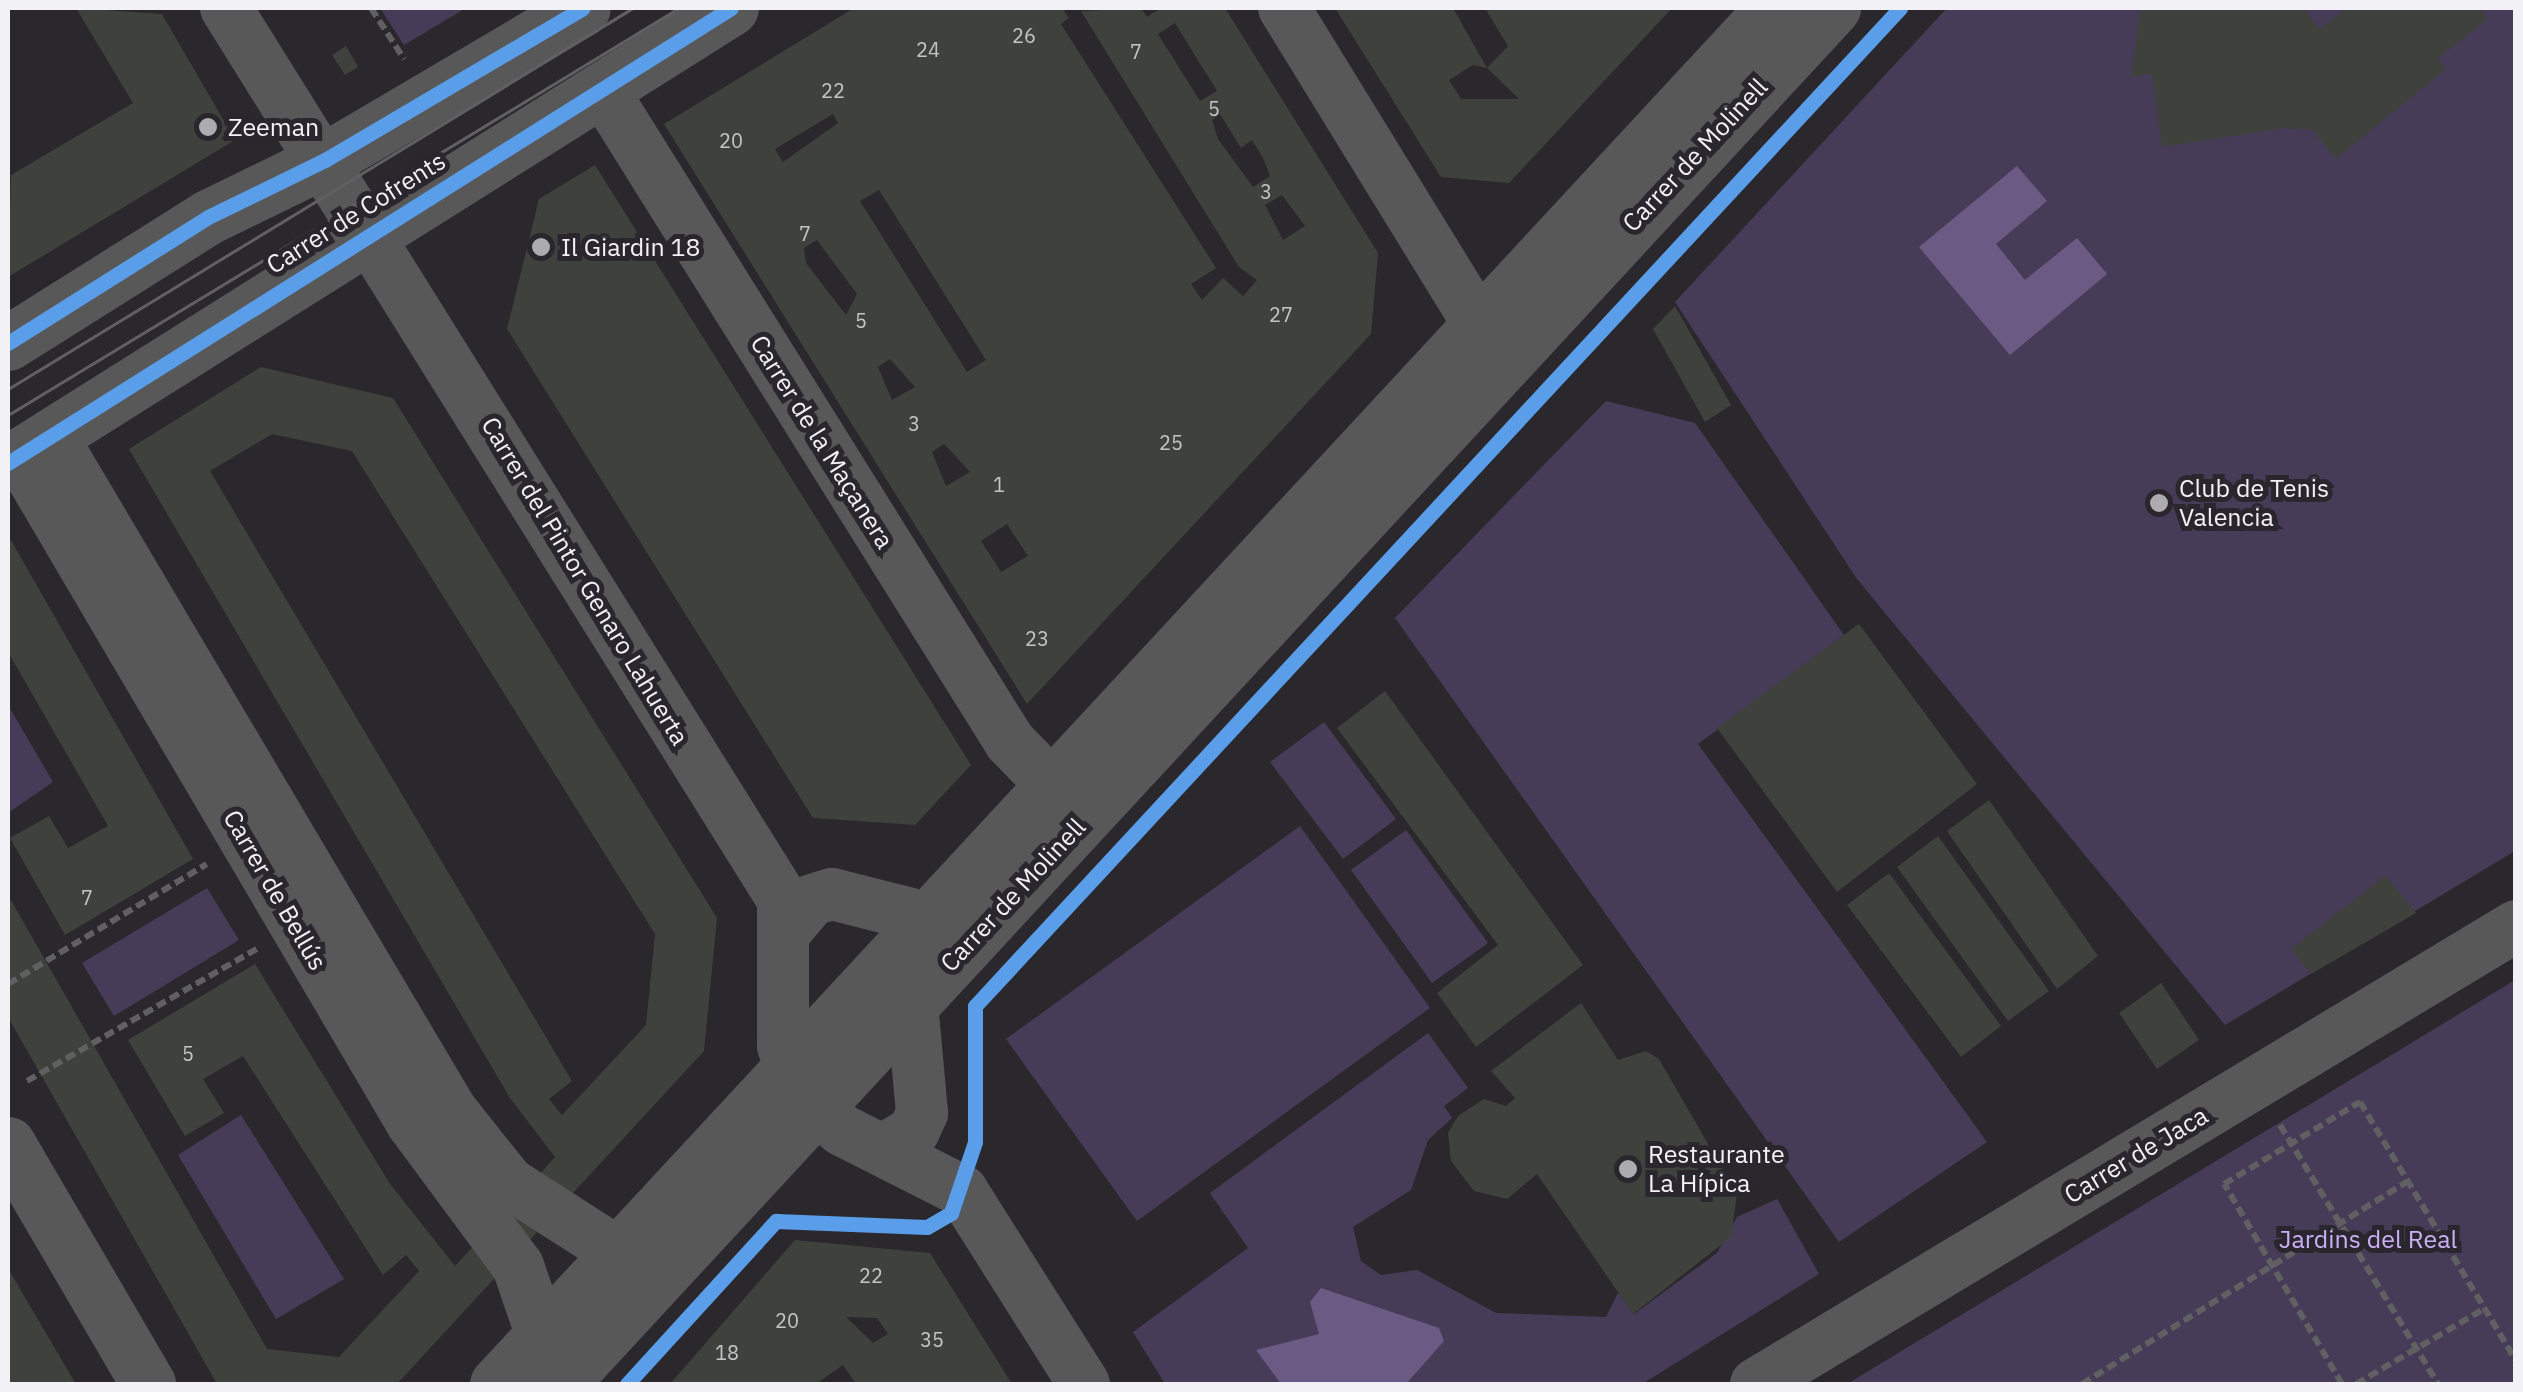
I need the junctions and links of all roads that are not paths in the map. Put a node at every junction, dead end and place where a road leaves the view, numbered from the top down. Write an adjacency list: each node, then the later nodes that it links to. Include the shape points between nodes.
1 (226, 8): 8 (street, Carrer del Pintor Genaro Lahuerta)
2 (583, 8): 8 (street)
3 (732, 8): 7 (street, Carrer de Cofrents)
4 (1284, 8): 11 (street)
5 (1773, 8): 10 (street, Carrer de Molinell)
6 (1833, 8): 10 (street, Carrer de Molinell)
7 (602, 89): 9 (street, Carrer de Cofrents); 15 (street, Carrer de la Maçanera, via 1010,742)
8 (324, 160): 9 (street, Carrer del Pintor Genaro Lahuerta); 12 (street, via 208,217)
9 (372, 232): 14 (street, Carrer de Cofrents); 18 (street, Carrer del Pintor Genaro Lahuerta, via 782,900)
10 (1541, 289): 11 (street, Carrer de Molinell); 13 (street, Carrer de Molinell)
11 (1480, 325): 13 (street, Carrer de Molinell)
12 (8, 343)
13 (1449, 389): 15 (street, Carrer de Molinell); 19 (street, Carrer de Molinell)
14 (26, 451): 23 (street, Carrer de Bellús, via 114,576)
15 (1054, 786): 16 (street, Carrer de Molinell)
16 (931, 920): 18 (street, Carrer de Molinell, via 832,894 812,900); 20 (street, Carrer de Molinell)
17 (2516, 926): 29 (street, Carrer de Jaca)
18 (789, 927): 20 (street, Carrer del Pintor Genaro Lahuerta)
19 (912, 1004): 20 (street, Carrer de Molinell); 22 (street, via 922,1113 914,1131)
20 (800, 1091): 22 (street); 24 (street, Carrer de Molinell); 25 (street, Carrer de Molinell)
21 (8, 1144): 26 (street)
22 (885, 1149): 28 (street, via 962,1191)
23 (477, 1180): 24 (street, Carrer de Bellús); 25 (street, Carrer de Bellús, via 529,1286)
24 (620, 1254): 25 (street, Carrer de Molinell)
25 (551, 1360): 27 (street, Carrer de Molinell)
26 (148, 1384)
27 (498, 1384)
28 (1084, 1384)
29 (1756, 1384)

